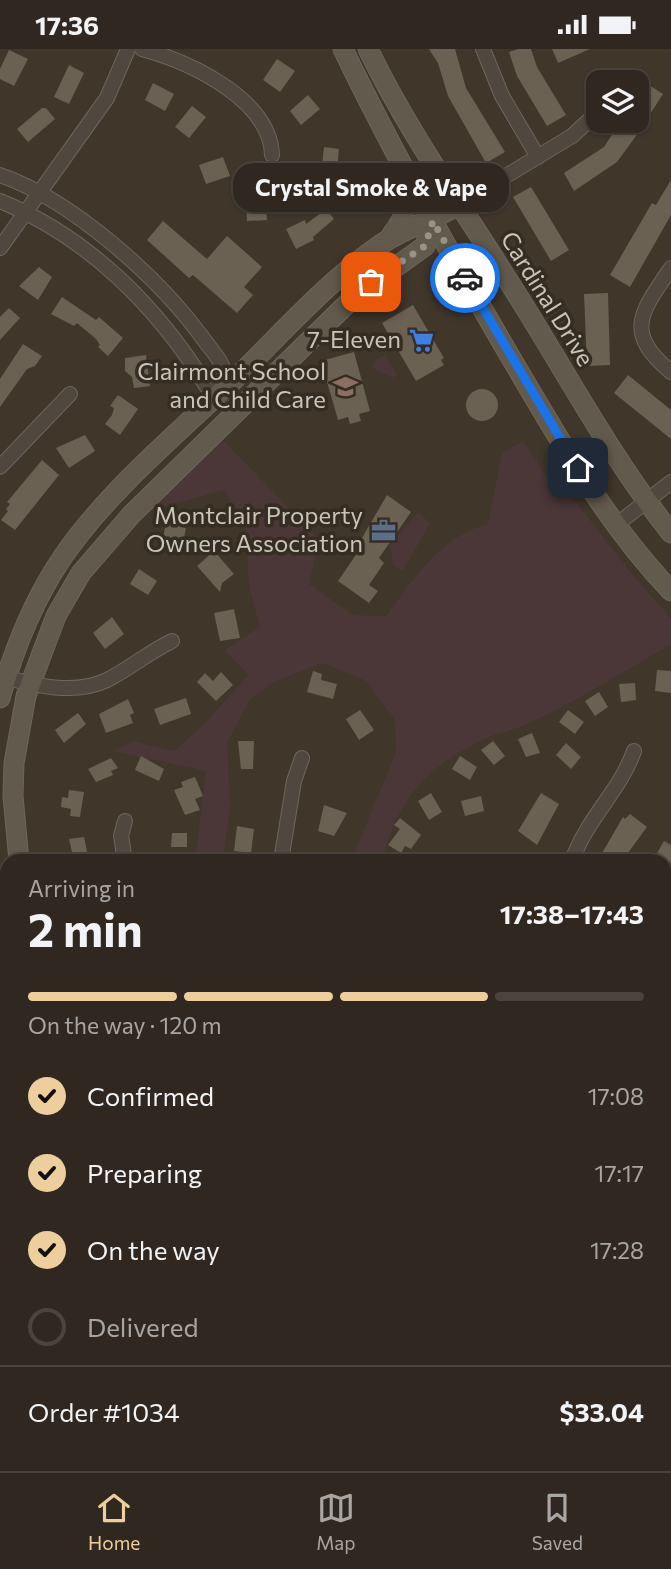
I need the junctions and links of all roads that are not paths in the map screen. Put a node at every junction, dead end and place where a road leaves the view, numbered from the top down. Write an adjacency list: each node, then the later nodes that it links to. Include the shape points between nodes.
1 (128, 49): 11 (street, via 107,98)
2 (142, 49): 8 (street, via 182,63 230,91 262,121)
3 (343, 49): 7 (main road)
4 (368, 49): 13 (main road, Cardinal Drive, via 410,129)
5 (484, 49): 9 (street, via 498,89)
6 (586, 126): 9 (street)
7 (393, 147): 15 (main road); 16 (main road, via 405,211 400,225)
8 (272, 156)
9 (538, 157): 13 (street)
10 (0, 175): 11 (street)
11 (38, 194): 14 (street); 20 (street, via 131,258 167,294 223,369)
12 (0, 201): 14 (street)
13 (458, 205): 15 (main road); 25 (main road, Cardinal Drive)
14 (25, 212): 17 (street); 20 (street, via 114,273 162,324 207,387)
15 (433, 221): 16 (main road, via 411,226); 22 (main road, via 425,246 354,297); 26 (main road, via 553,428)
16 (384, 243): 20 (main road, via 318,295)
17 (0, 248)
18 (671, 268): 19 (street, via 646,305 640,326 645,347)
19 (671, 372)
20 (223, 390): 22 (street); 30 (main road, via 106,505 62,558)
21 (70, 394): 23 (street)
22 (240, 408): 31 (main road, via 132,514 81,573 56,617)
23 (0, 467)
24 (671, 482): 25 (street)
25 (646, 502): 26 (street); 27 (main road, Cardinal Drive)
26 (616, 525): 28 (main road)
27 (671, 533)
28 (671, 591)
29 (172, 641): 31 (street, via 89,686 59,688)
30 (3, 677): 31 (street); 32 (main road)
31 (30, 683): 36 (main road, via 14,763)
32 (0, 698)
33 (634, 751): 39 (street, via 627,771 590,820)
34 (302, 758): 38 (street)
35 (125, 821): 37 (street)
36 (18, 854)
37 (124, 854)
38 (282, 854)
39 (575, 854)

